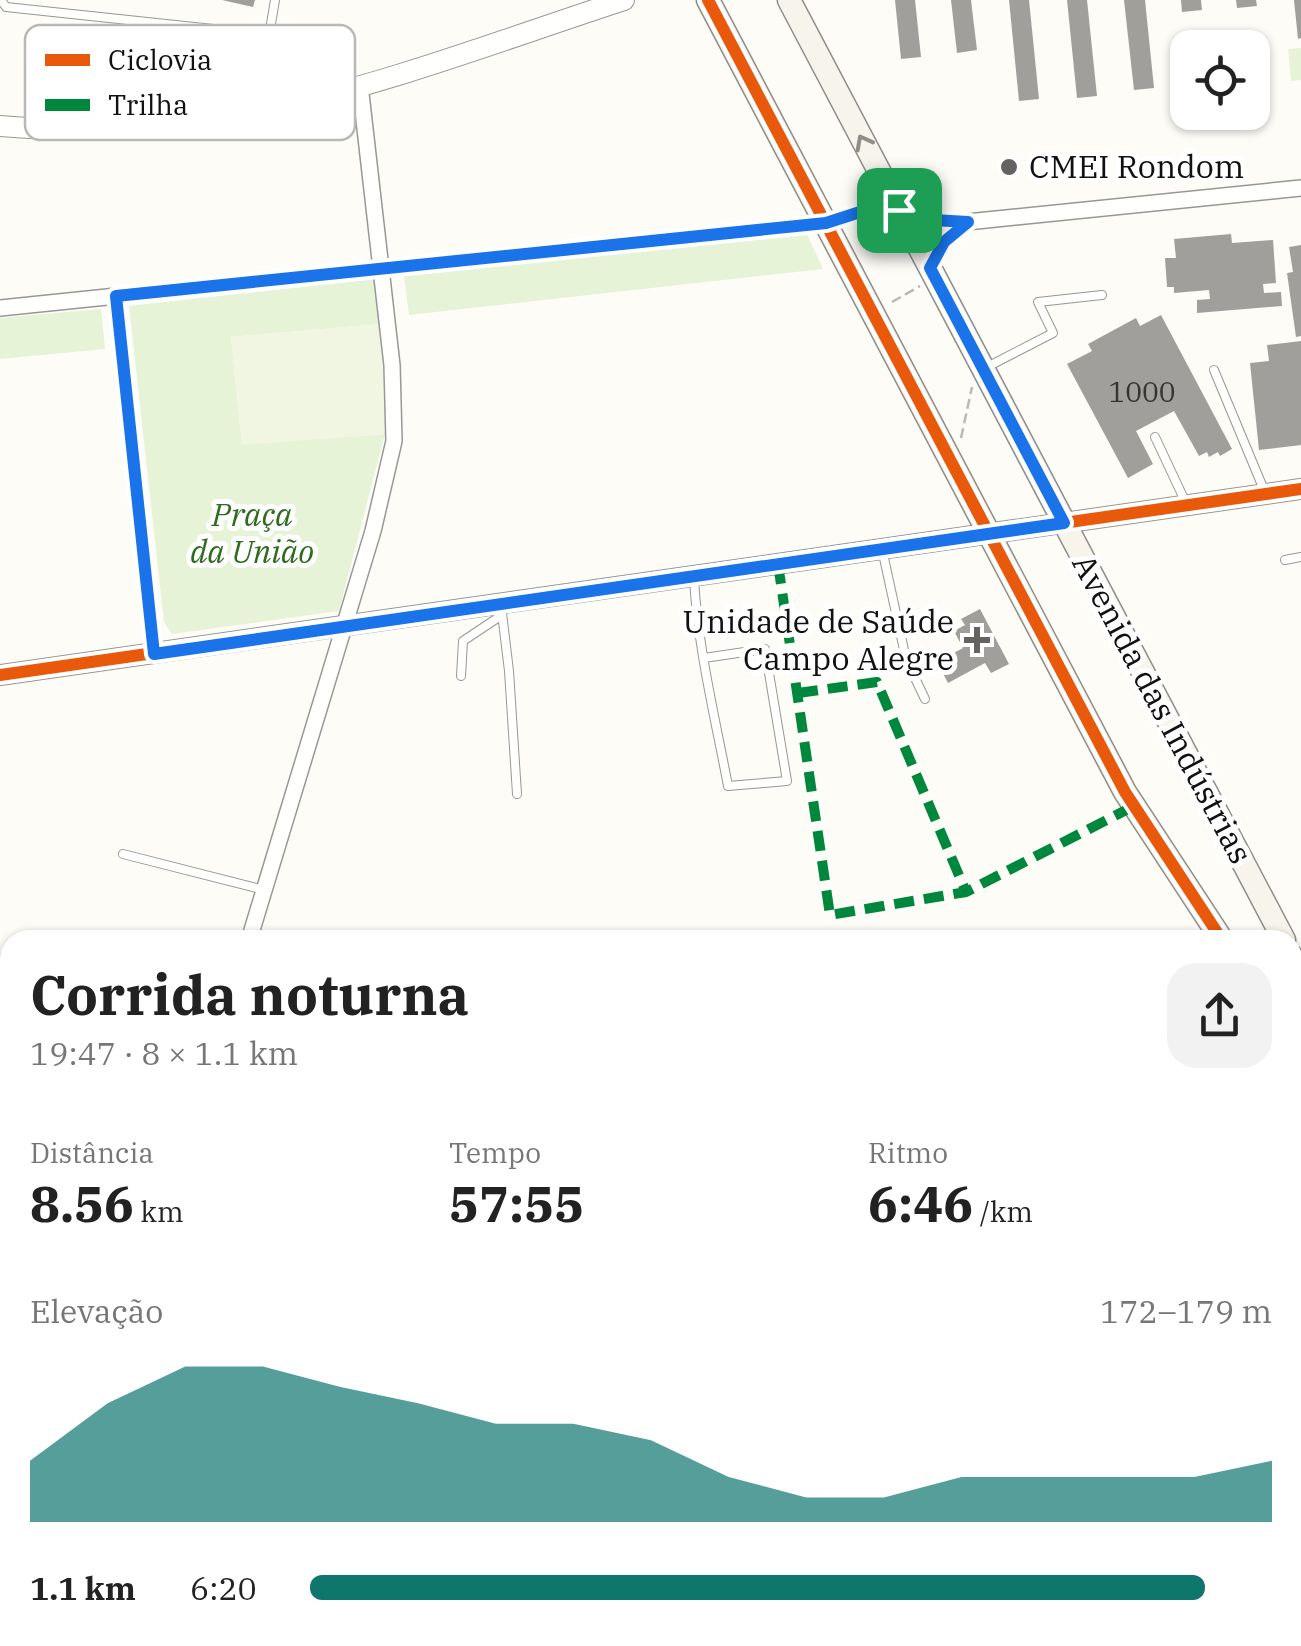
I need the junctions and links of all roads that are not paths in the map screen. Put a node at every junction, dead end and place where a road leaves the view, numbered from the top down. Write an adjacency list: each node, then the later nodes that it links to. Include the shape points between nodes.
1 (1, 0): 6 (lane, via 6,6)
2 (275, 0): 7 (lane)
3 (624, 0): 8 (street)
4 (708, 0): 15 (main road, Avenida das Indústrias)
5 (788, 0): 13 (main road, Avenida das Indústrias, one-way to 5)
6 (179, 25)
7 (271, 25)
8 (360, 84): 9 (street); 16 (street)
9 (355, 86)
10 (0, 126): 11 (street)
11 (25, 126)
12 (1301, 188): 14 (street)
13 (897, 205): 14 (street, via 933,220); 17 (main road, Avenida das Indústrias)
14 (968, 222): 17 (street, via 944,242)
15 (826, 223): 16 (street); 28 (main road, Avenida das Indústrias)
16 (381, 269): 19 (street); 34 (street, via 394,441)
17 (932, 273): 21 (main road, Avenida das Indústrias)
18 (1102, 295): 21 (lane, via 1038,302 1053,334)
19 (116, 296): 20 (street); 35 (street)
20 (0, 308)
21 (981, 364): 27 (main road, Avenida das Indústrias)
22 (1214, 370): 25 (lane)
23 (1155, 437): 26 (lane)
24 (1301, 489): 25 (street)
25 (1266, 494): 26 (street)
26 (1187, 505): 27 (street)
27 (1064, 523): 28 (street); 45 (main road, Avenida das Indústrias)
28 (989, 534): 29 (street); 44 (main road, Avenida das Indústrias, via 1125,792)
29 (882, 549): 32 (street); 39 (lane, via 906,658)
30 (1301, 557): 31 (lane)
31 (1286, 560)
32 (694, 576): 33 (street); 36 (lane)
33 (501, 610): 34 (street); 38 (lane, via 463,641); 40 (lane)
34 (344, 626): 35 (street); 42 (street)
35 (154, 654): 37 (street)
36 (704, 658): 36 (lane, via 728,786 787,781 766,649)
37 (0, 675)
38 (461, 676)
39 (925, 699)
40 (517, 794)
41 (123, 854): 42 (lane)
42 (264, 890): 43 (street)
43 (251, 930)
44 (1215, 930)
45 (1279, 930)

